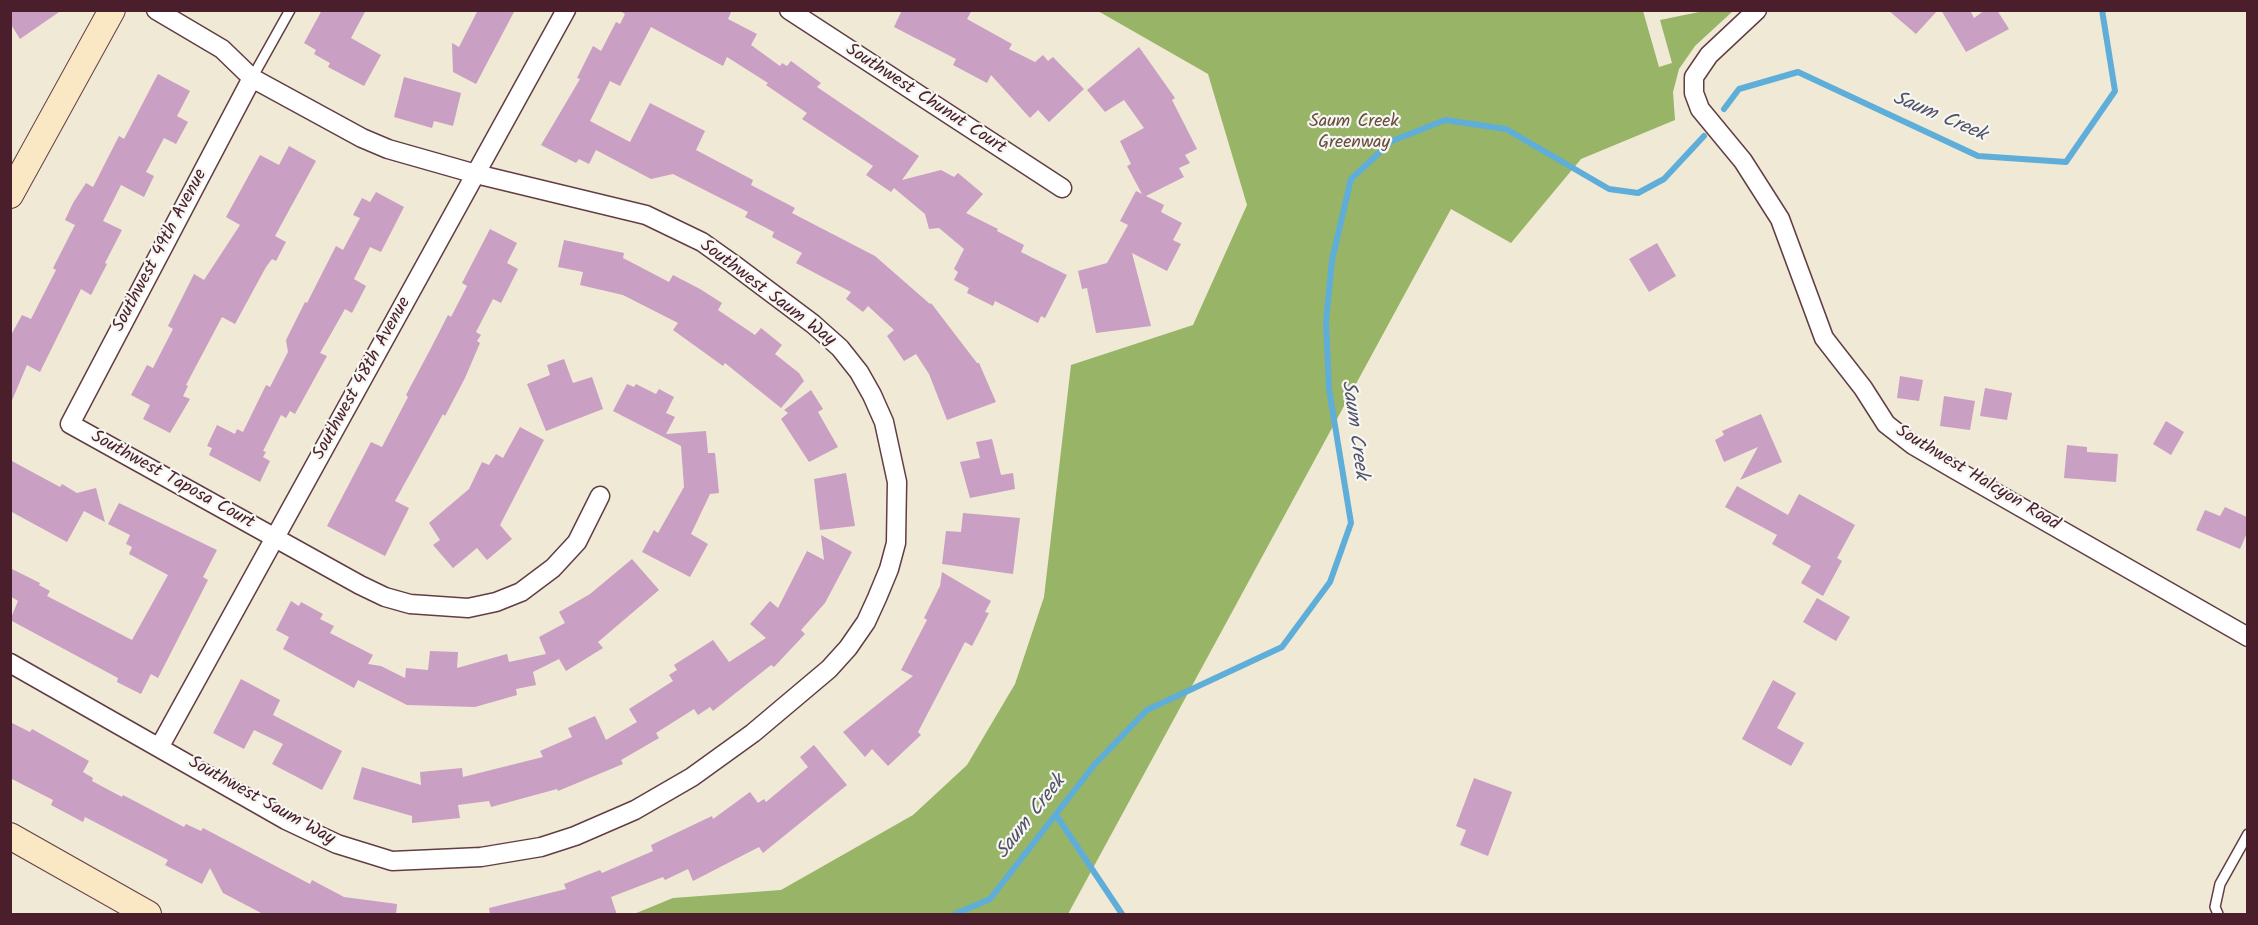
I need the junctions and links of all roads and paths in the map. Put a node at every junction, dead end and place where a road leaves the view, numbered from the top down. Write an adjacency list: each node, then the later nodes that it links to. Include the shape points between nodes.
1 (112, 10): 10 (street)
2 (156, 10): 7 (street, Southwest Saum Way, via 222,49)
3 (290, 10): 7 (lane)
4 (566, 10): 8 (street, Southwest 48th Avenue)
5 (789, 10): 9 (street, Southwest Chunut Court)
6 (1757, 10): 14 (street, Southwest Halcyon Road, via 1709,55 1694,77 1694,93 1700,110 1743,161 1780,219 1824,338 1886,424 1913,445)
7 (252, 78): 8 (street, Southwest Saum Way, via 362,138); 11 (street, Southwest 49th Avenue)
8 (476, 174): 13 (street, Southwest 48th Avenue); 16 (street, Southwest Saum Way, via 646,215 674,227 733,264 840,348 859,372 884,422 897,482 896,543 866,622 829,669 753,733 692,777 635,810 540,847 481,857 392,861 337,844 286,820)
9 (1062, 188)
10 (10, 195)
11 (70, 424): 13 (street, Southwest Taposa Court)
12 (600, 496): 13 (street, Southwest Taposa Court, via 577,542 553,567 521,592 468,608 410,604 385,597)
13 (275, 539): 16 (street, Southwest 48th Avenue)
14 (2247, 637)
15 (10, 663): 16 (street, Southwest Saum Way)
16 (160, 746)
17 (2247, 834): 20 (lane, via 2220,884 2214,907)
18 (10, 836): 19 (street)
19 (148, 915)
20 (2218, 915)

